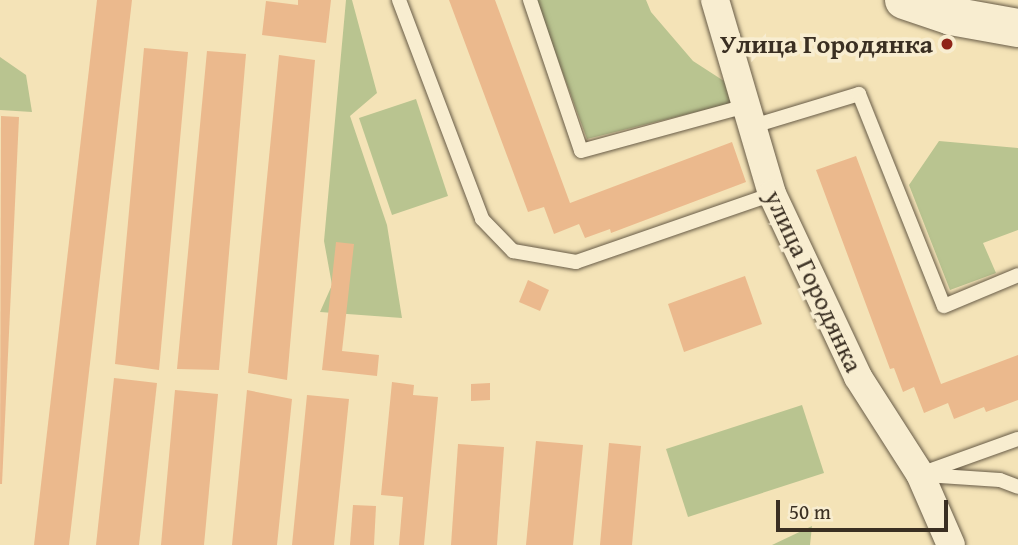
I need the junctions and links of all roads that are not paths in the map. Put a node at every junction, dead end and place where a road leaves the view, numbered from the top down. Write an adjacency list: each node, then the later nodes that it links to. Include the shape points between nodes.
1 (399, 0): 7 (lane, via 482,219 513,251 576,262)
2 (530, 0): 6 (lane, via 581,151)
3 (716, 0): 6 (street, улица Городянка)
4 (904, 0): 5 (street, via 951,16)
5 (1018, 28)
6 (747, 116): 7 (street, улица Городянка); 8 (lane, via 859,94 944,306)
7 (772, 194): 10 (street, улица Городянка, via 858,377)
8 (1018, 275)
9 (1018, 439): 10 (lane)
10 (920, 474): 11 (lane, via 1000,480); 12 (street, улица Городянка)
11 (1018, 487)
12 (951, 545)

